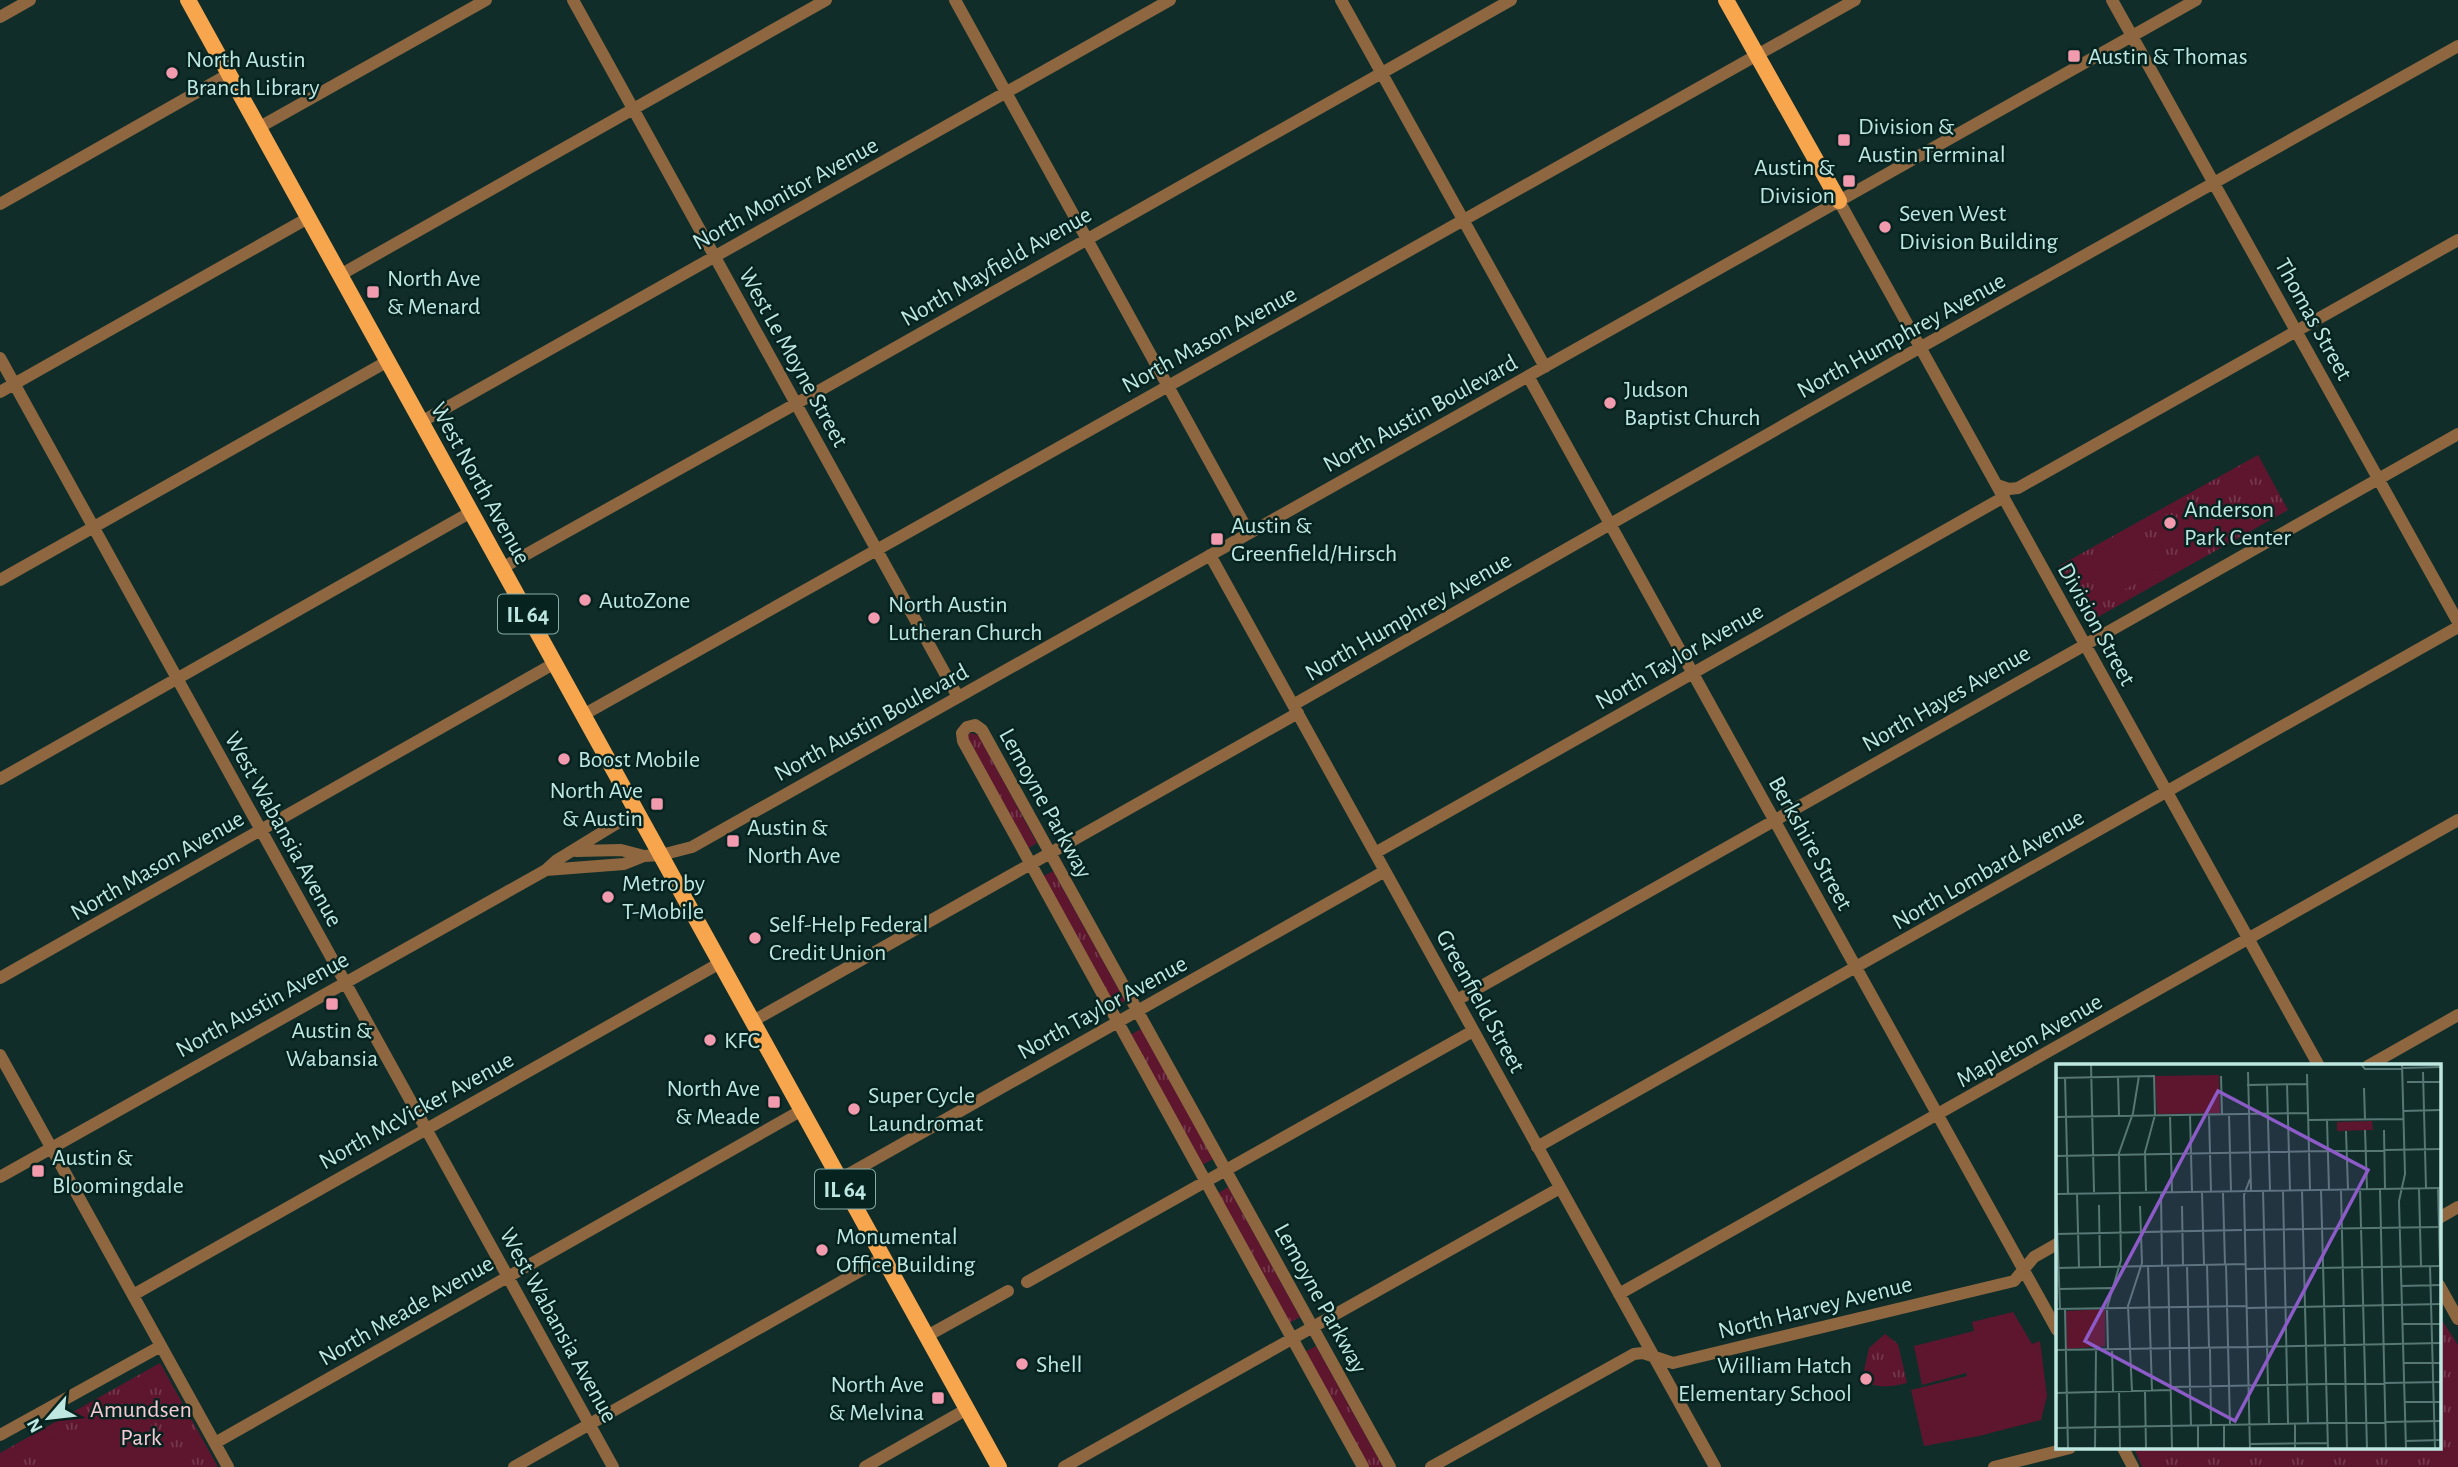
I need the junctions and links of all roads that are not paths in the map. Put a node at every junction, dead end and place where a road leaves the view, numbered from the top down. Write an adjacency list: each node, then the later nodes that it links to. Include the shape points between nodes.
1 (30, 0): 14 (street)
2 (188, 0): 19 (main road, West North Avenue / IL 64)
3 (486, 0): 22 (street)
4 (573, 0): 21 (street, West Le Moyne Street)
5 (826, 0): 21 (street)
6 (955, 0): 20 (street)
7 (1170, 0): 20 (street, North Monitor Avenue)
8 (1342, 0): 18 (street)
9 (1511, 0): 18 (street, North Mayfield Avenue)
10 (1726, 0): 17 (main road)
11 (1856, 0): 17 (street, North Mason Avenue)
12 (2112, 0): 15 (street, Thomas Street)
13 (2196, 0): 15 (street, North Austin Boulevard)
14 (0, 17)
15 (2133, 36): 23 (street, Thomas Street); 24 (street, North Austin Boulevard)
16 (2458, 46): 23 (street, North Humphrey Avenue)
17 (1757, 55): 24 (main road); 27 (street, North Mason Avenue)
18 (1382, 73): 27 (street); 28 (street, North Mayfield Avenue)
19 (229, 74): 22 (main road, West North Avenue / IL 64); 25 (street)
20 (1006, 93): 28 (street); 30 (street, North Monitor Avenue)
21 (633, 109): 30 (street, West Le Moyne Street); 31 (street)
22 (258, 128): 26 (main road, West North Avenue / IL 64)
23 (2214, 183): 32 (street, Thomas Street); 33 (street, North Humphrey Avenue)
24 (1839, 201): 33 (street, Division Street); 36 (street, North Austin Boulevard)
25 (0, 204)
26 (309, 218): 31 (main road, West North Avenue / IL 64); 38 (street)
27 (1464, 220): 36 (street); 39 (street, North Mason Avenue)
28 (1087, 239): 39 (street); 41 (street, North Mayfield Avenue)
29 (2458, 240): 32 (street)
30 (715, 257): 41 (street, West Le Moyne Street); 42 (street, North Monitor Avenue)
31 (340, 275): 35 (main road, West North Avenue / IL 64)
32 (2296, 331): 44 (street, Thomas Street); 45 (street, via 2018,488)
33 (1920, 348): 45 (street, Division Street); 48 (street, North Humphrey Avenue)
34 (0, 358): 38 (street, West Wabansia Avenue)
35 (388, 361): 42 (main road, West North Avenue / IL 64); 49 (street)
36 (1545, 367): 37 (street, North Austin Boulevard)
37 (1528, 376): 48 (street, Berkshire Street); 50 (street, North Austin Boulevard)
38 (14, 384): 40 (street); 49 (street, West Wabansia Avenue)
39 (1168, 386): 50 (street); 51 (street, North Mason Avenue)
40 (0, 392)
41 (796, 404): 51 (street, West Le Moyne Street); 53 (street, North Mayfield Avenue)
42 (421, 422): 47 (main road, West North Avenue / IL 64)
43 (2458, 434): 44 (street, North Hayes Avenue)
44 (2379, 479): 55 (street, Thomas Street); 56 (street, North Hayes Avenue)
45 (1997, 485): 46 (street, Division Street)
46 (2004, 497): 56 (street, Division Street); 58 (street, North Taylor Avenue)
47 (471, 512): 53 (main road, West North Avenue / IL 64); 59 (street)
48 (1611, 524): 58 (street, Berkshire Street); 61 (street, North Humphrey Avenue)
49 (94, 527): 54 (street); 59 (street, West Wabansia Avenue)
50 (1249, 533): 52 (street, North Austin Boulevard)
51 (877, 550): 60 (street, West Le Moyne Street); 62 (street, North Mason Avenue)
52 (1210, 555): 60 (street, North Austin Boulevard); 61 (street, Greenfield Street)
53 (502, 568): 57 (main road, West North Avenue / IL 64)
54 (0, 580)
55 (2458, 624): 64 (street, North Lombard Avenue)
56 (2084, 644): 64 (street, Division Street); 66 (street, North Hayes Avenue)
57 (555, 663): 62 (main road, West North Avenue / IL 64); 68 (street, North Mason Avenue)
58 (1692, 672): 66 (street, Berkshire Street); 70 (street, North Taylor Avenue)
59 (177, 678): 63 (street); 68 (street, West Wabansia Avenue)
60 (958, 697): 72 (street, North Austin Boulevard, via 692,847)
61 (1296, 709): 70 (street, Greenfield Street); 71 (street, North Humphrey Avenue)
62 (583, 715): 65 (main road, West North Avenue / IL 64)
63 (0, 779)
64 (2166, 792): 77 (street, Division Street); 79 (street, North Lombard Avenue)
65 (636, 811): 69 (street, North Austin Avenue); 72 (main road, West North Avenue / IL 64)
66 (1774, 820): 79 (street, Berkshire Street); 82 (street, North Hayes Avenue)
67 (2458, 820): 77 (street, Mapleton Avenue)
68 (261, 830): 80 (street, North Mason Avenue); 81 (street, West Wabansia Avenue)
69 (572, 851): 73 (street, North Austin Avenue, via 621,850); 75 (street, North Austin Avenue)
70 (1375, 853): 76 (street, Greenfield Street)
71 (1050, 854): 74 (street, North Humphrey Avenue); 74 (street, Lemoyne Parkway, via 982,730 967,726 963,741); 83 (street, Lemoyne Parkway)
72 (661, 855): 73 (street, North Austin Avenue); 78 (main road, West North Avenue / IL 64)
73 (644, 856): 75 (street, North Austin Avenue, via 624,864)
74 (1031, 864): 85 (street, North Humphrey Avenue); 86 (street, Lemoyne Parkway)
75 (546, 870): 81 (street, North Austin Avenue)
76 (1385, 871): 82 (street, Greenfield Street); 83 (street, North Taylor Avenue)
77 (2249, 940): 89 (street, Division Street); 92 (street, Mapleton Avenue)
78 (720, 963): 85 (main road, West North Avenue / IL 64); 93 (street, North McVicker Avenue)
79 (1856, 968): 92 (street, Berkshire Street); 94 (street, North Lombard Avenue)
80 (0, 978)
81 (345, 982): 93 (street, West Wabansia Avenue); 95 (street, North Austin Avenue)
82 (1457, 1000): 87 (street, Greenfield Street)
83 (1138, 1011): 86 (street, North Taylor Avenue); 96 (street, Lemoyne Parkway)
84 (2458, 1015): 90 (street)
85 (753, 1021): 91 (main road, West North Avenue / IL 64)
86 (1118, 1022): 98 (street, North Taylor Avenue); 99 (street, Lemoyne Parkway)
87 (1474, 1031): 94 (street, Greenfield Street); 96 (street)
88 (0, 1055): 95 (street)
89 (2318, 1064)
90 (2372, 1064)
91 (802, 1110): 98 (main road, West North Avenue / IL 64); 106 (street, North Meade Avenue)
92 (1938, 1116): 105 (street, Berkshire Street); 110 (street, Mapleton Avenue)
93 (426, 1129): 106 (street, West Wabansia Avenue); 111 (street, North McVicker Avenue)
94 (1537, 1147): 100 (street, Greenfield Street)
95 (51, 1148): 97 (street, North Austin Avenue); 111 (street)
96 (1226, 1170): 99 (street); 114 (street, Lemoyne Parkway)
97 (0, 1177)
98 (840, 1179): 104 (main road, West North Avenue / IL 64)
99 (1207, 1181): 107 (street); 117 (street, Lemoyne Parkway)
100 (1560, 1188): 110 (street, Greenfield Street); 114 (street)
101 (2458, 1207): 102 (street)
102 (2440, 1217)
103 (2056, 1245): 105 (street, North Harvey Avenue)
104 (883, 1258): 116 (main road, West North Avenue / IL 64); 121 (street)
105 (2023, 1269): 115 (street, Berkshire Street); 119 (street, North Harvey Avenue, via 2014,1281 1673,1363)
106 (508, 1277): 121 (street, West Wabansia Avenue); 123 (street, North Meade Avenue)
107 (1027, 1282)
108 (2440, 1287): 113 (street)
109 (1008, 1291): 116 (street)
110 (1619, 1294): 119 (street, Greenfield Street)
111 (133, 1295): 118 (street)
112 (2440, 1305): 113 (street)
113 (2458, 1320)
114 (1313, 1327): 117 (street); 133 (street, Lemoyne Parkway)
115 (2056, 1328)
116 (926, 1336): 120 (main road, West North Avenue / IL 64)
117 (1293, 1338): 131 (street); 132 (street, Lemoyne Parkway)
118 (161, 1346): 122 (street); 123 (street)
119 (1653, 1356): 134 (street, North Harvey Avenue, via 1633,1354); 135 (street, Greenfield Street)
120 (967, 1409): 129 (street); 130 (main road, West North Avenue / IL 64)
121 (590, 1424): 127 (street); 128 (street, West Wabansia Avenue)
122 (0, 1435)
123 (215, 1443): 126 (street)
124 (2062, 1450): 136 (street)
125 (2124, 1450): 137 (street)
126 (228, 1467)
127 (514, 1467)
128 (613, 1467)
129 (865, 1467)
130 (999, 1467)
131 (1064, 1467)
132 (1363, 1467)
133 (1390, 1467)
134 (1431, 1467)
135 (1714, 1467)
136 (1994, 1467)
137 (2133, 1467)

